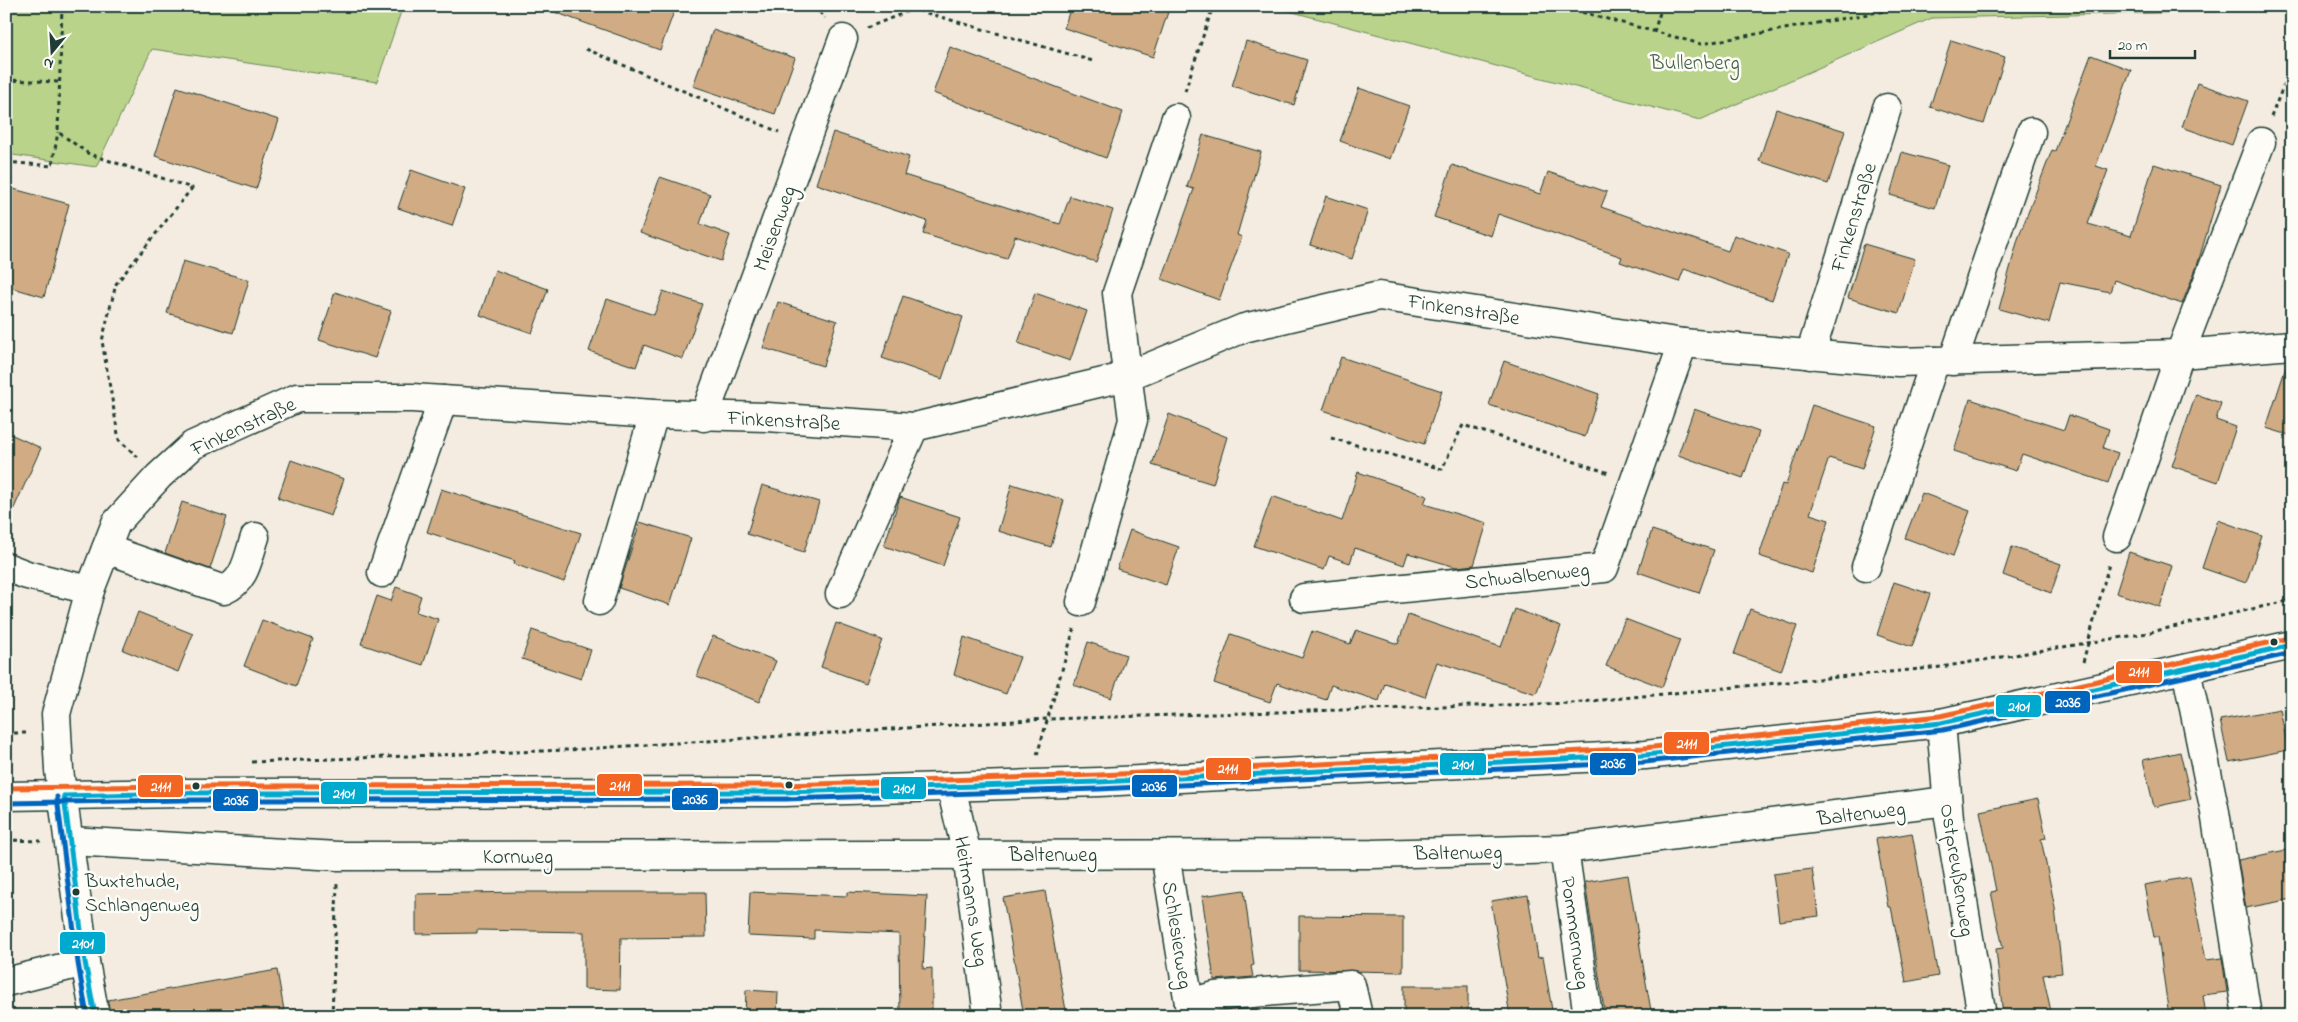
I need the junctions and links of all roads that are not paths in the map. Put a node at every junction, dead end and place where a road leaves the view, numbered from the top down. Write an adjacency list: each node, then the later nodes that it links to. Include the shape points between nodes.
1 (843, 39): 14 (street, Meisenweg)
2 (1887, 108): 9 (street, Finkenstraße)
3 (1176, 118): 11 (street, via 1117,293)
4 (2031, 132): 10 (street)
5 (2261, 142): 8 (street)
6 (1683, 343): 9 (street, Finkenstraße); 11 (street, Finkenstraße, via 1379,296 1244,328); 24 (street, Schwalbenweg, via 1604,568)
7 (2292, 345): 8 (street, Finkenstraße)
8 (2180, 354): 10 (street, Finkenstraße); 17 (street)
9 (1810, 355): 10 (street, Finkenstraße, via 1898,362)
10 (1944, 361): 20 (street)
11 (1128, 376): 15 (street, Finkenstraße); 26 (street, via 1133,420)
12 (443, 400): 13 (street, Finkenstraße); 18 (street, Finkenstraße, via 297,398 193,445 116,523); 21 (street)
13 (654, 414): 14 (street, Finkenstraße); 25 (street)
14 (704, 417): 15 (street, Finkenstraße, via 767,417)
15 (914, 427): 23 (street)
16 (255, 537): 18 (street, via 241,578 224,590)
17 (2117, 537)
18 (106, 549): 22 (street, Finkenstraße)
19 (6, 567): 22 (street)
20 (1866, 567)
21 (382, 572)
22 (90, 590): 32 (street, Finkenstraße, via 56,714)
23 (840, 594)
24 (1304, 598)
25 (599, 601)
26 (1081, 602)
27 (2292, 645): 28 (street)
28 (2186, 669): 29 (street); 46 (street, via 2215,812)
29 (1941, 723): 30 (street, via 1645,755); 33 (street, Ostpreußenweg)
30 (951, 786): 32 (street, via 785,792); 37 (street, Heitmanns Weg)
31 (6, 796): 32 (street)
32 (64, 796): 34 (street, Finkenstraße)
33 (1947, 801): 35 (street, Baltenweg); 45 (street, Ostpreußenweg)
34 (70, 842): 37 (street, Kornweg, via 338,856); 38 (street, Finkenstraße)
35 (1564, 849): 36 (street, Baltenweg, via 1372,854); 44 (street, Pommernweg)
36 (1165, 854): 37 (street, Baltenweg); 40 (street, Schlesierweg)
37 (967, 855): 42 (street, Heitmanns Weg)
38 (85, 962): 39 (street); 41 (street, Finkenstraße)
39 (6, 982)
40 (1190, 1010): 43 (street, via 1215,996 1351,985)
41 (95, 1016)
42 (988, 1016)
43 (1358, 1016)
44 (1588, 1016)
45 (1982, 1016)
46 (2247, 1016)

